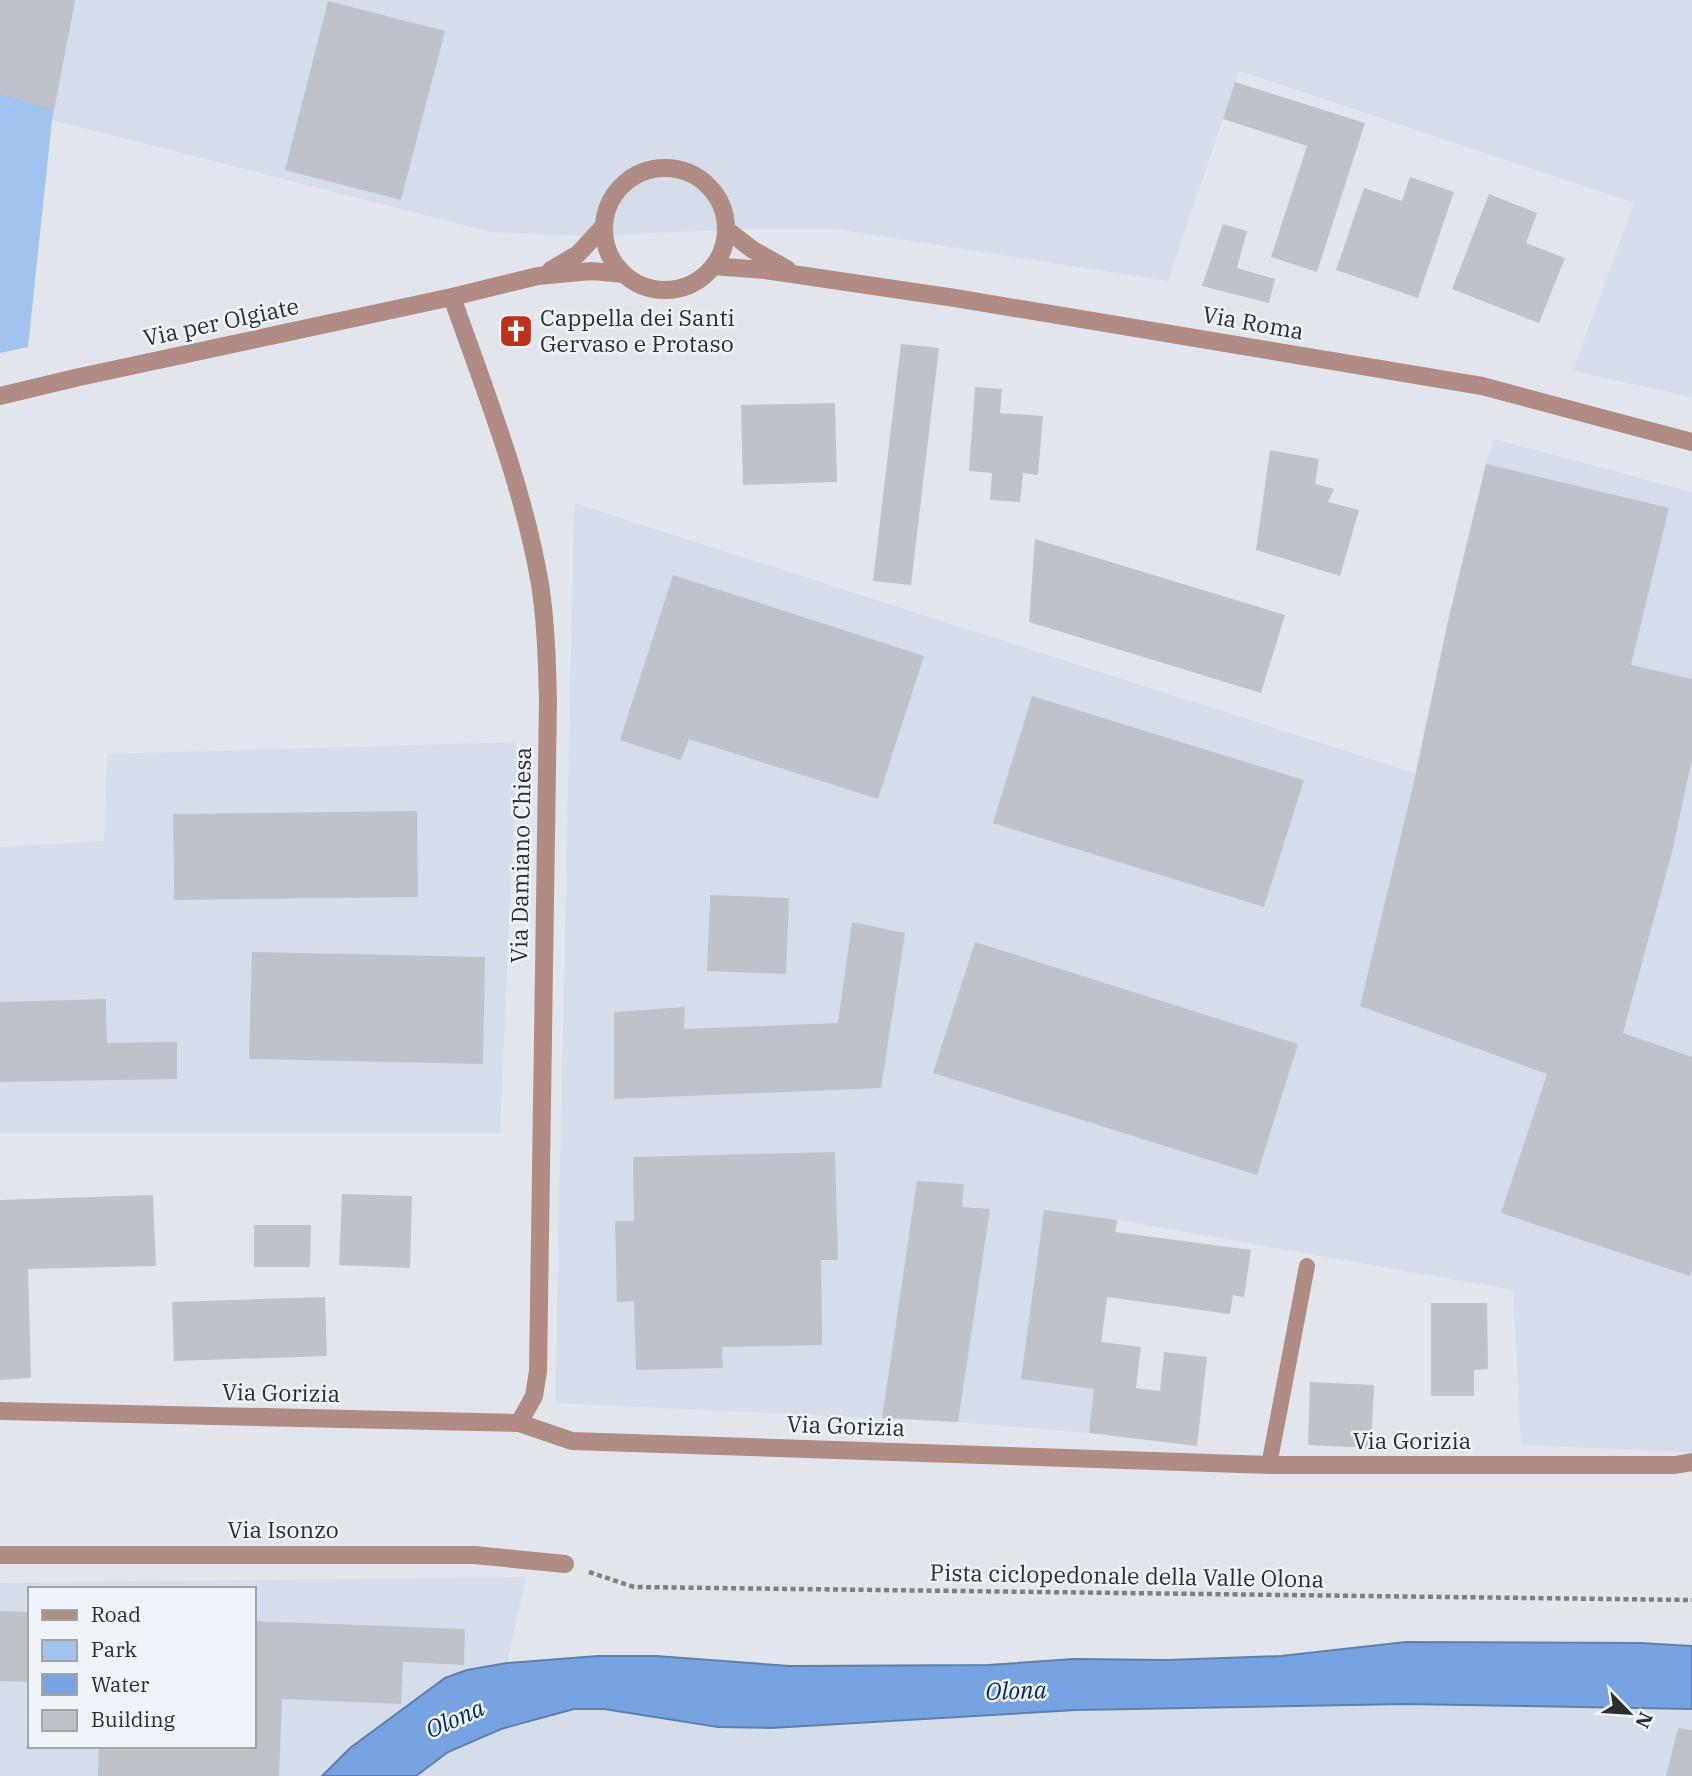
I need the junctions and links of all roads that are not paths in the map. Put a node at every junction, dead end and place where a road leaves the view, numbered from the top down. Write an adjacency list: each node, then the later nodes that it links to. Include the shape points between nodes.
1 (603, 227): 2 (street, via 618,188 634,175 654,168 675,168 694,174 710,187 722,205); 4 (street, via 606,248); 6 (street, via 578,254)
2 (726, 229): 3 (street, via 725,243); 5 (street, Via Roma, via 753,250)
3 (713, 266): 4 (street, via 687,287 668,291 648,289); 5 (street, Via Roma)
4 (624, 274): 6 (street)
5 (800, 275): 9 (street, Via Roma, via 1482,386)
6 (538, 276): 7 (street)
7 (453, 297): 8 (street, Via per Olgiate); 12 (street, Via Damiano Chiesa, via 523,509 545,623 548,701 538,1371 534,1396)
8 (0, 396)
9 (1692, 442)
10 (1307, 1266): 14 (lane)
11 (0, 1411): 12 (street, Via Gorizia)
12 (519, 1423): 14 (street, Via Gorizia, via 572,1441)
13 (1692, 1462): 14 (street, Via Gorizia)
14 (1269, 1465)
15 (0, 1555): 16 (street, Via Isonzo, via 474,1555)
16 (565, 1564)

